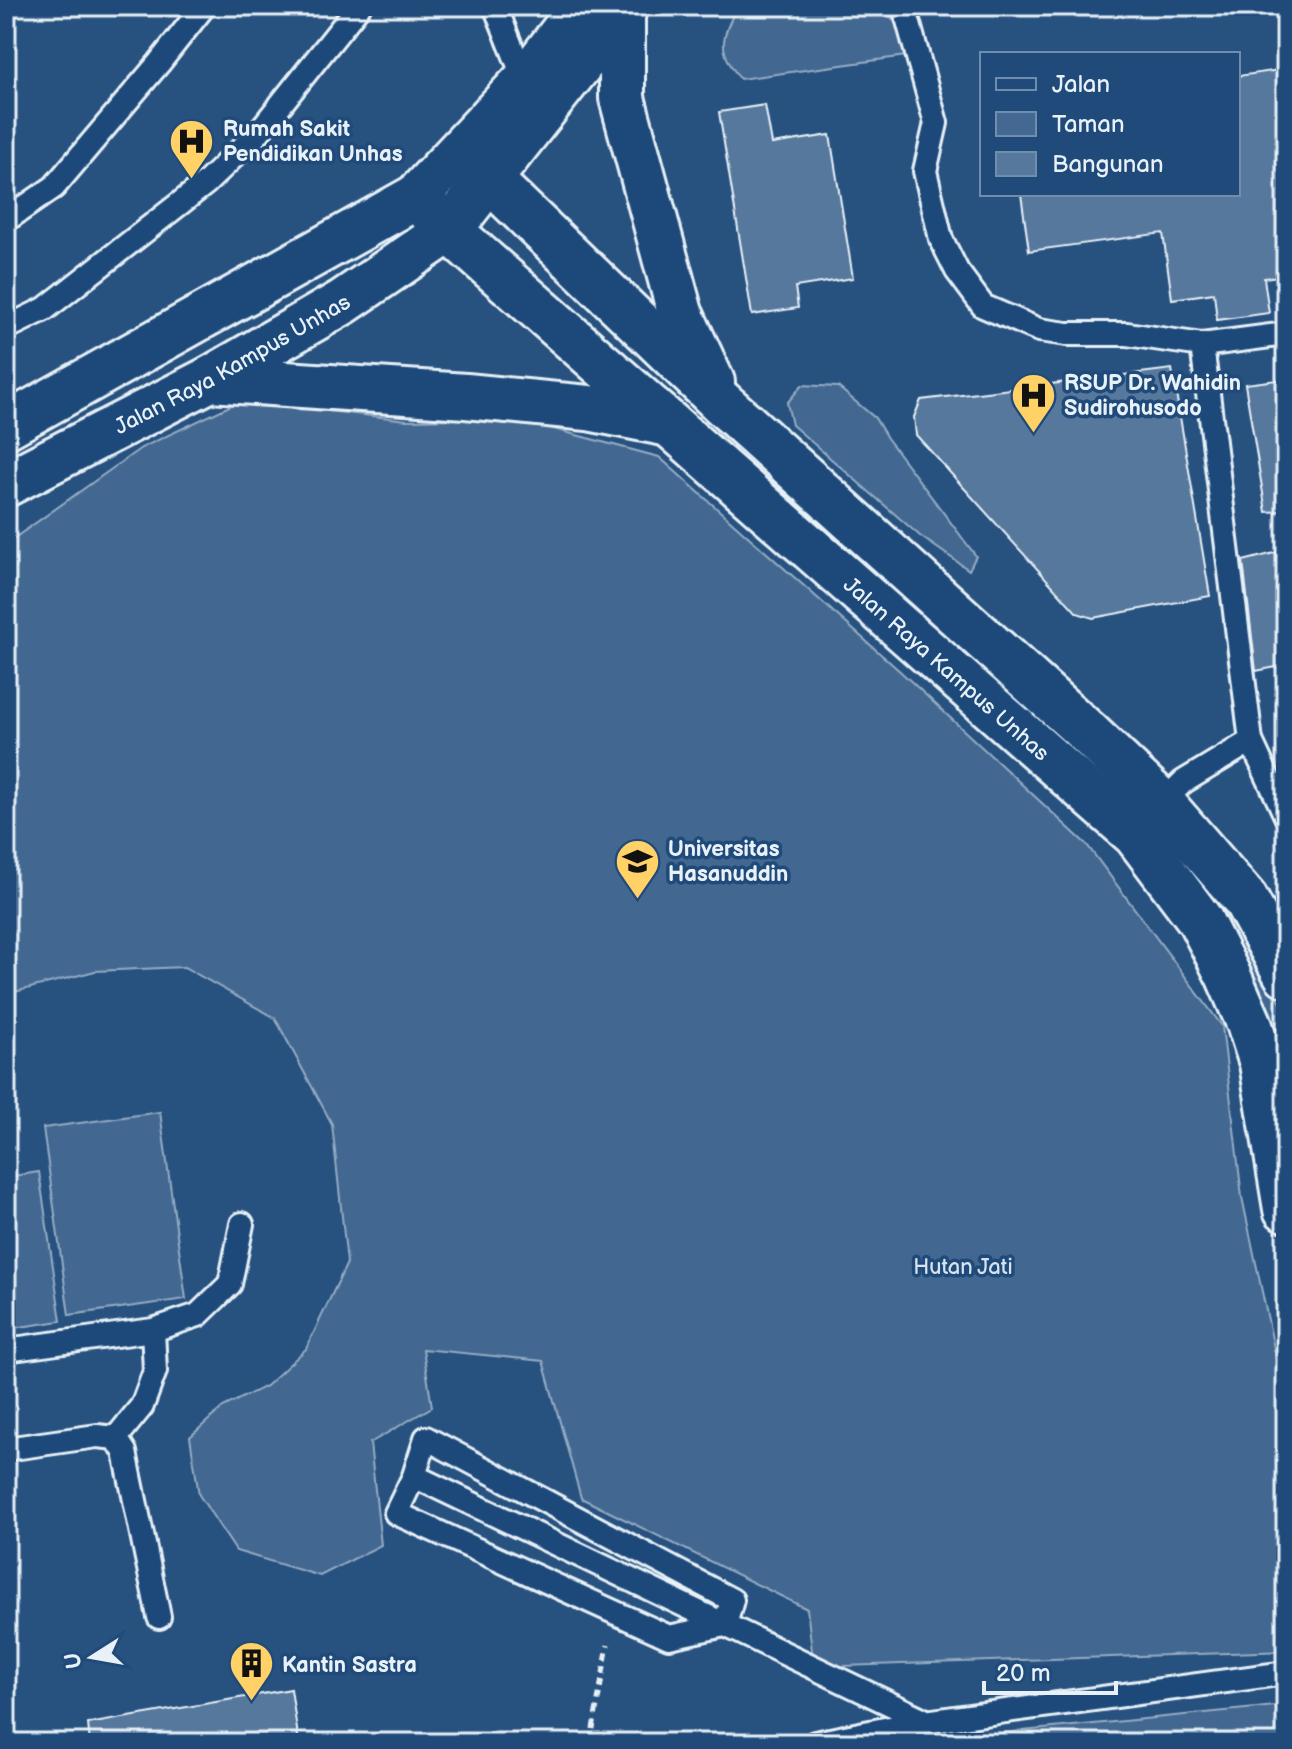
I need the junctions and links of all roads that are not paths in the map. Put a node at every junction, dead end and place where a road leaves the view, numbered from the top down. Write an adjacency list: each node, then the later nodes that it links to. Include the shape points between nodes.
1 (204, 6): 9 (lane, via 54,187)
2 (359, 6): 11 (lane, via 257,134 206,183 58,300)
3 (495, 6): 6 (lane)
4 (904, 6): 13 (lane, via 936,123 925,171 941,239 983,306 1039,330 1127,334)
5 (610, 8): 6 (street, Jalan Raya Kampus Unhas); 7 (street, Jalan Raya Kampus Unhas); 15 (street, via 622,98 680,313)
6 (525, 81): 7 (street, Jalan Raya Kampus Unhas)
7 (473, 166): 8 (street, Jalan Raya Kampus Unhas); 10 (street, Jalan Raya Kampus Unhas); 15 (street)
8 (416, 197): 10 (street, Jalan Raya Kampus Unhas); 17 (street, Jalan Raya Kampus Unhas)
9 (6, 220)
10 (449, 230): 14 (street, Jalan Raya Kampus Unhas, via 343,302); 16 (street, Jalan Raya Kampus Unhas)
11 (6, 328)
12 (1286, 334): 13 (lane)
13 (1202, 345): 19 (lane)
14 (210, 379): 16 (street, via 482,397 588,408); 18 (street, Jalan Raya Kampus Unhas)
15 (722, 403): 20 (street)
16 (672, 424): 23 (street, Jalan Raya Kampus Unhas, via 1136,835 1200,920 1249,1023 1262,1063)
17 (6, 426)
18 (6, 484)
19 (1251, 741): 20 (lane, via 1183,782); 21 (lane)
20 (1162, 803): 22 (street, via 1245,899)
21 (1286, 816)
22 (1286, 974)
23 (1286, 1209)
24 (242, 1224): 25 (lane, via 230,1284 198,1315)
25 (153, 1330): 26 (lane); 27 (lane, via 155,1371 142,1406)
26 (6, 1350)
27 (116, 1438): 28 (lane); 30 (lane, via 125,1452)
28 (6, 1449)
29 (414, 1476): 31 (lane); 31 (lane, via 396,1513 669,1637); 31 (lane, via 426,1438 732,1600)
30 (159, 1617)
31 (725, 1625): 33 (lane)
32 (1286, 1673): 33 (lane)
33 (913, 1730): 34 (lane)
34 (815, 1743)

